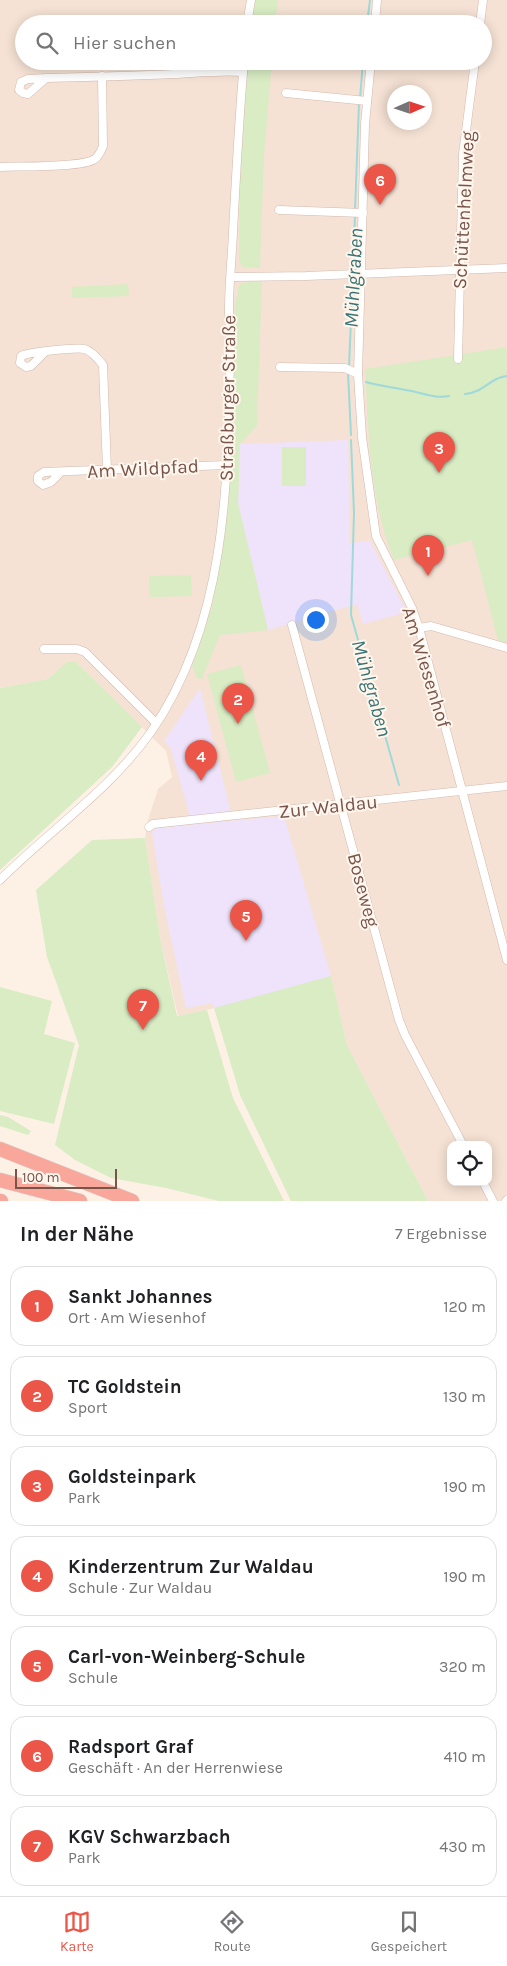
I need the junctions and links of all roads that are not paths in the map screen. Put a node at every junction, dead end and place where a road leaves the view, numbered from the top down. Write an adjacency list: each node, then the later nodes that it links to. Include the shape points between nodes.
1 (251, 0): 4 (street)
2 (377, 0): 5 (street)
3 (483, 0): 6 (street)
4 (248, 15)
5 (376, 15)
6 (481, 15)
7 (369, 70): 13 (street, Am Wiesenhof)
8 (474, 70): 18 (street, Schüttenhelmweg, via 463,154)
9 (243, 72): 10 (street); 20 (street, Straßburger Straße)
10 (102, 76): 11 (street); 14 (street, via 103,146 95,159 70,164)
11 (46, 78)
12 (286, 93): 13 (street)
13 (363, 100): 16 (street, Am Wiesenhof, via 365,124)
14 (0, 167)
15 (279, 210): 16 (street)
16 (358, 213): 19 (street, Am Wiesenhof)
17 (507, 268): 18 (street)
18 (460, 270): 19 (street); 22 (street, Schüttenhelmweg)
19 (361, 273): 20 (street); 24 (street, Am Wiesenhof)
20 (231, 277): 25 (street, Straßburger Straße)
21 (45, 352): 26 (street, via 84,349 102,365)
22 (458, 358)
23 (280, 367): 24 (street, via 345,368)
24 (358, 374): 29 (street, Am Wiesenhof, via 363,446 376,536)
25 (226, 465): 26 (street, Am Wildpfad); 32 (street, Straßburger Straße, via 220,542 206,615 185,671)
26 (106, 470): 27 (street, Am Wildpfad)
27 (60, 473)
28 (292, 625): 35 (street, Boseweg)
29 (419, 628): 30 (street, via 431,626); 34 (street, Am Wiesenhof)
30 (507, 648)
31 (44, 649): 32 (street, via 77,649 89,654)
32 (156, 723): 37 (street, Straßburger Straße, via 122,768)
33 (507, 786): 34 (street, Zur Waldau)
34 (462, 791): 35 (street, Zur Waldau); 38 (street, Am Wiesenhof)
35 (341, 805): 36 (street, Zur Waldau); 39 (street, Boseweg, via 399,1020)
36 (149, 826)
37 (0, 880)
38 (507, 960)
39 (461, 1141)
40 (0, 1149): 44 (highway)
41 (0, 1180): 43 (highway)
42 (485, 1186): 45 (street)
43 (80, 1201)
44 (132, 1201)
45 (493, 1201)

